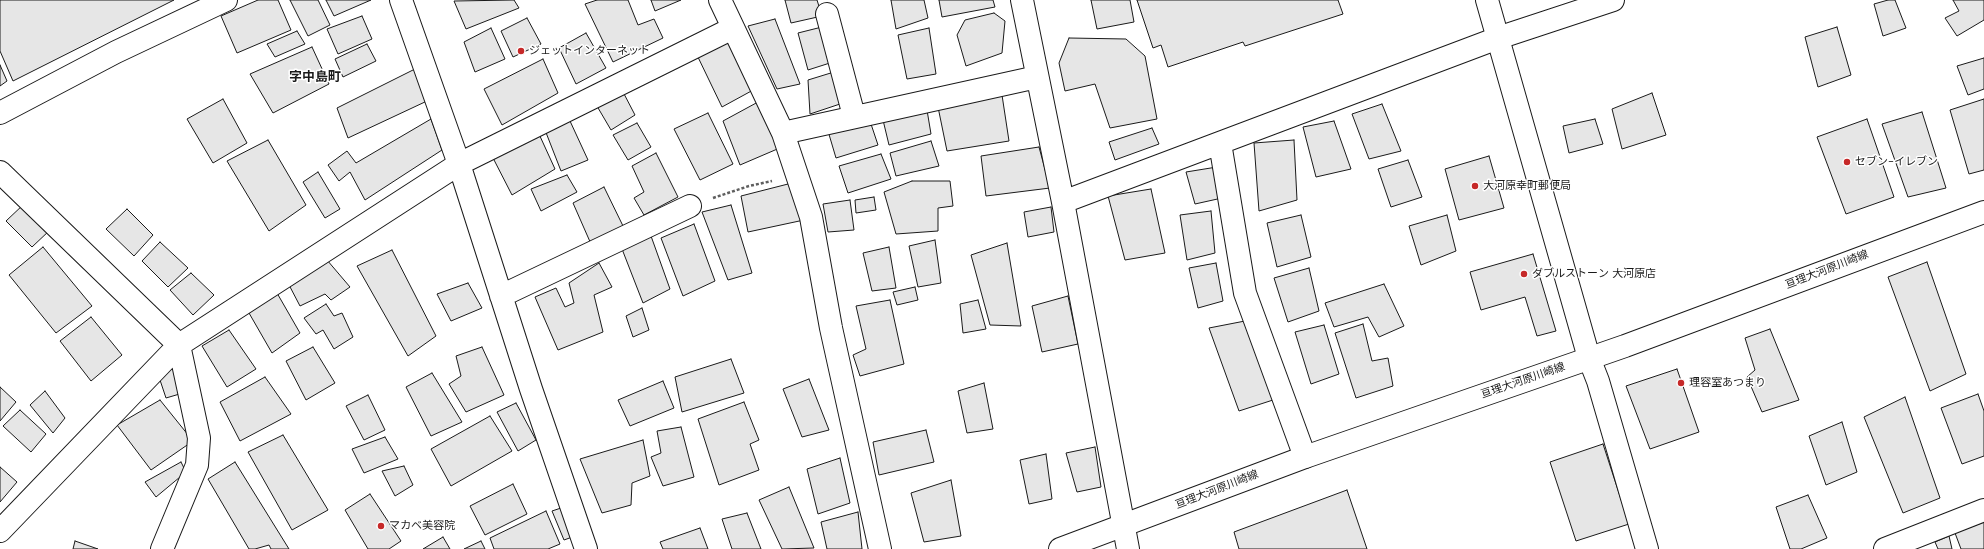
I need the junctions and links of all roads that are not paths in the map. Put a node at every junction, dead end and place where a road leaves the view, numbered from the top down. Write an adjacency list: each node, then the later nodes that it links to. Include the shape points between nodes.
1 (226, 0): 11 (street, via 116,52)
2 (401, 0): 15 (street)
3 (720, 0): 8 (street)
4 (1022, 0): 10 (street)
5 (1487, 0): 9 (street)
6 (1613, 0): 9 (street)
7 (827, 14): 12 (street)
8 (733, 28): 13 (street); 15 (street)
9 (1498, 38): 14 (street); 22 (street)
10 (1037, 77): 12 (street); 17 (street)
11 (0, 112)
12 (854, 116): 13 (street)
13 (783, 133): 29 (street, via 811,217 831,328)
14 (1220, 143): 17 (street); 23 (street, via 1245,293)
15 (459, 164): 20 (street); 21 (street)
16 (0, 172): 21 (street)
17 (1063, 202): 25 (street)
18 (690, 206): 20 (street)
19 (1984, 212): 22 (street, 亘理大河原川崎線)
20 (501, 296): 28 (street)
21 (179, 345): 26 (street); 27 (street, via 199,438 197,465)
22 (1589, 358): 23 (street, 亘理大河原川崎線); 32 (street)
23 (1305, 457): 25 (street, 亘理大河原川崎線)
24 (1984, 510): 33 (street)
25 (1123, 526): 30 (street, 亘理大河原川崎線); 31 (street)
26 (0, 531)
27 (162, 549)
28 (586, 549)
29 (880, 549)
30 (1060, 549)
31 (1128, 549)
32 (1647, 549)
33 (1885, 549)

